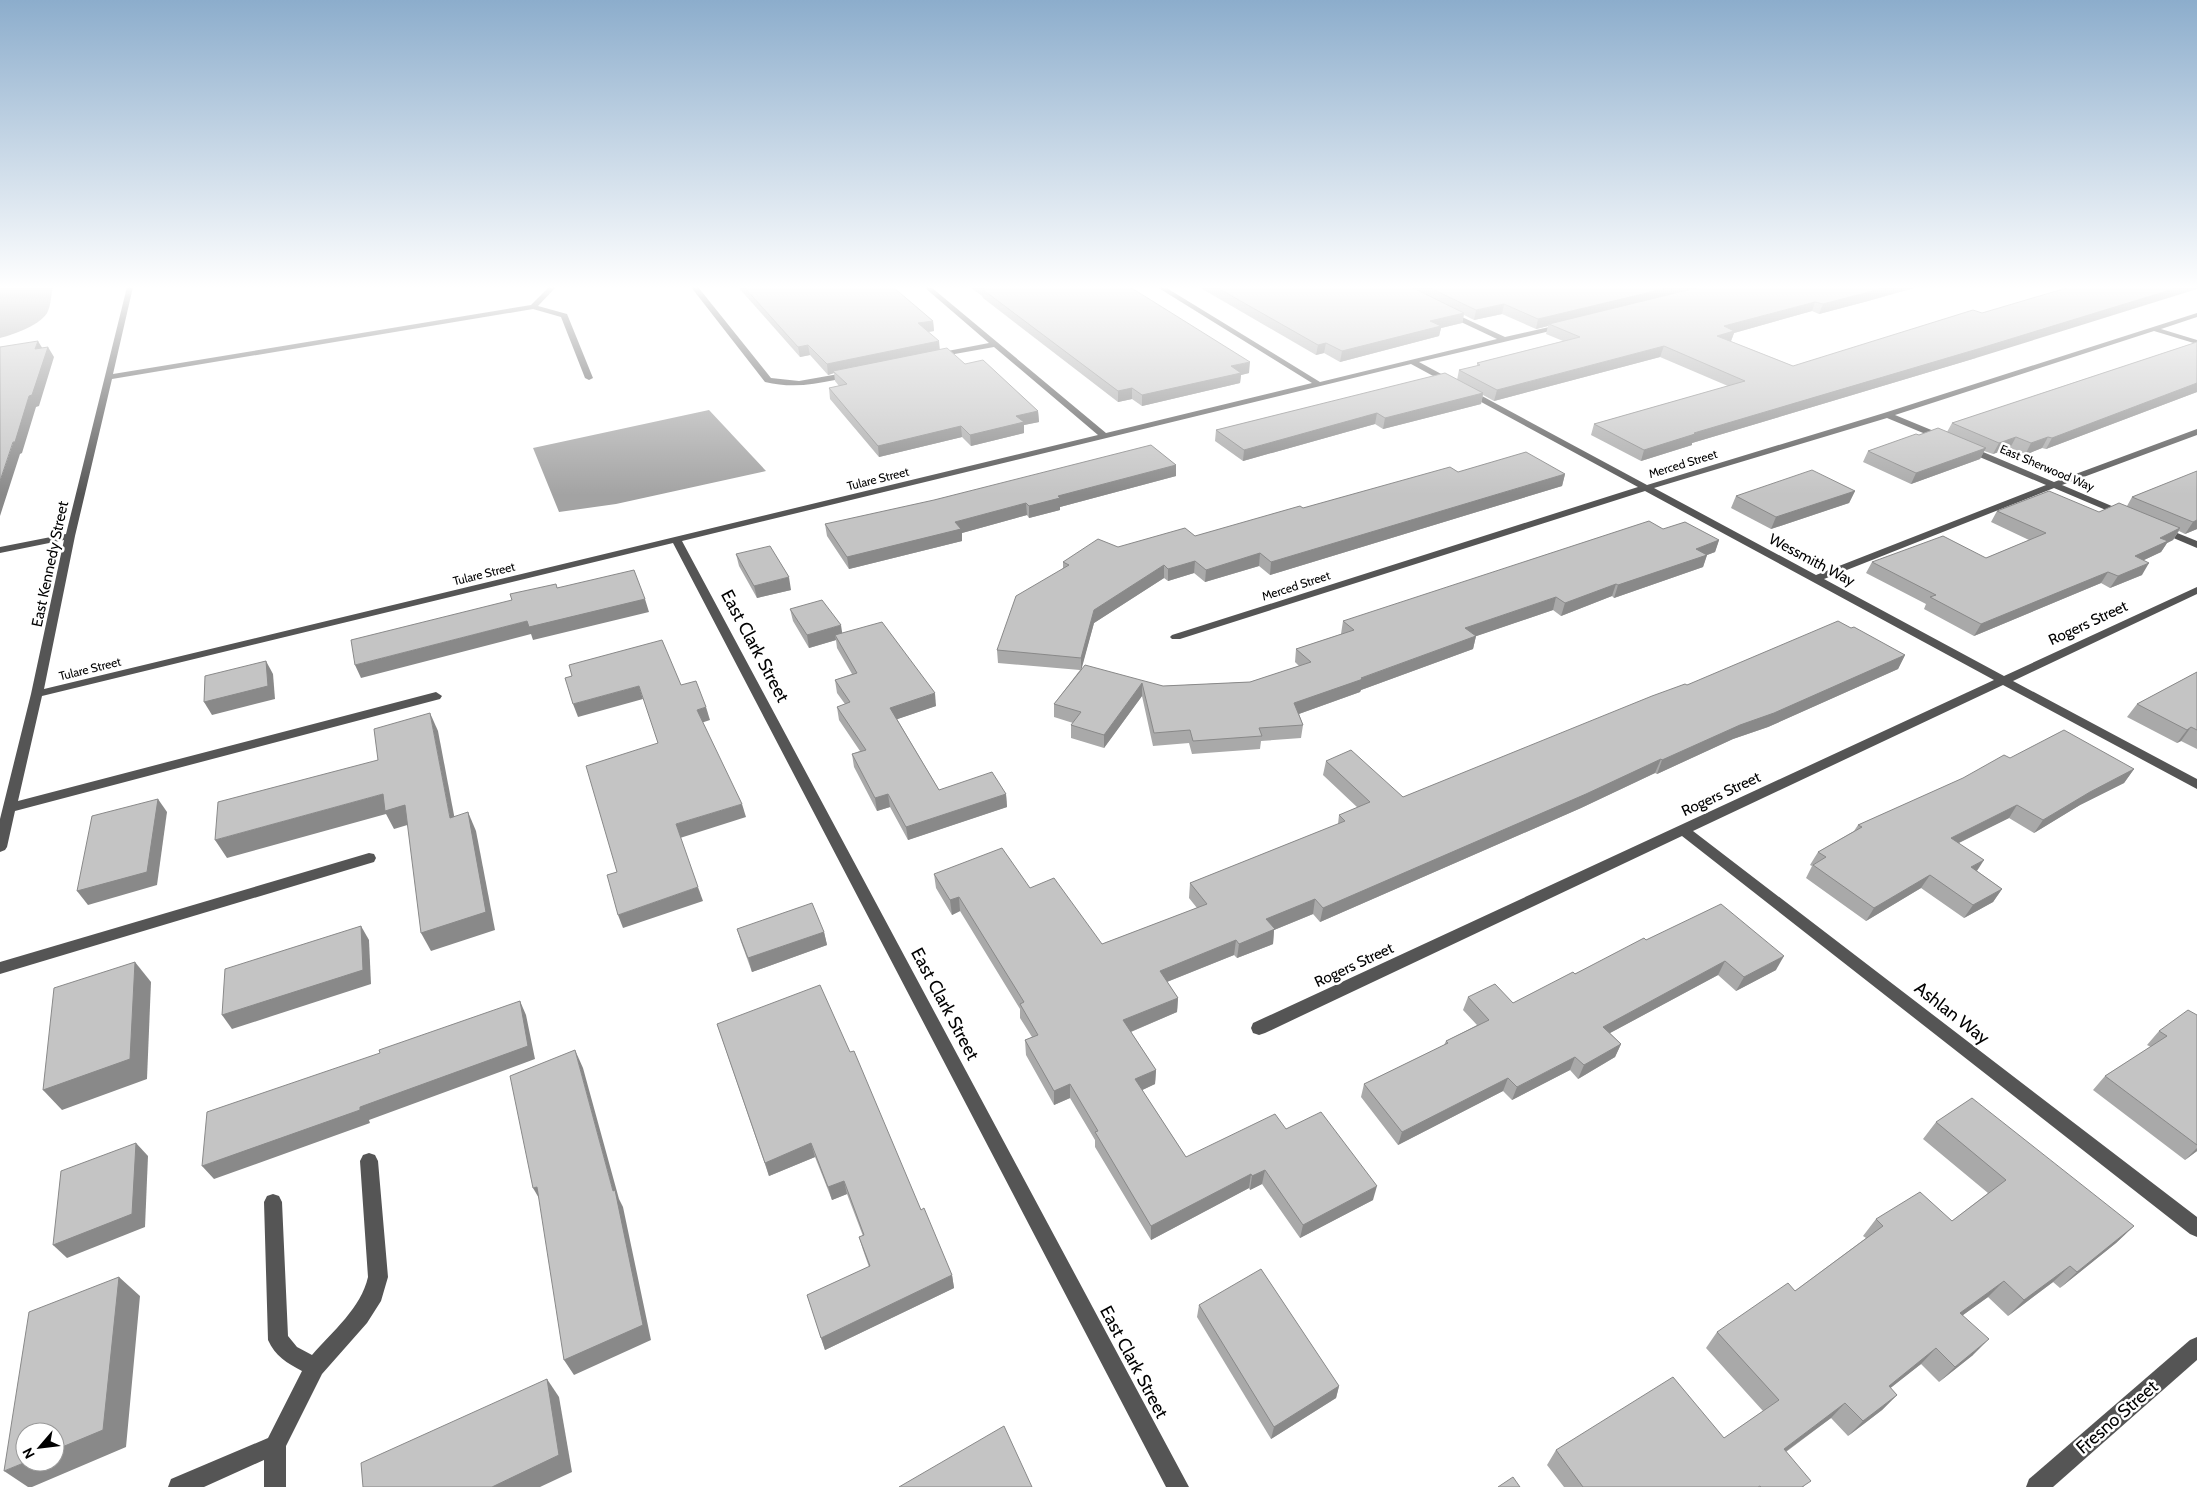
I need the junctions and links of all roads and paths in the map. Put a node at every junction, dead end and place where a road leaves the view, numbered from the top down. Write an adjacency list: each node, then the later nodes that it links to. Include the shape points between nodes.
1 (114, 356): 13 (street, East Kennedy Street)
2 (234, 356): 13 (street)
3 (580, 356): 14 (street)
4 (749, 356): 12 (street, via 768,380 783,385)
5 (936, 356): 10 (street)
6 (1011, 356): 18 (street)
7 (1273, 356): 15 (street)
8 (1436, 356): 11 (street, Tulare Street)
9 (2068, 356): 16 (street, Merced Street)
10 (928, 358)
11 (1413, 362): 15 (street, Tulare Street); 20 (street, Wessmith Way)
12 (860, 372)
13 (109, 377): 23 (street, East Kennedy Street)
14 (589, 378)
15 (1320, 385): 18 (street, Tulare Street)
16 (1887, 414): 19 (street, East Sherwood Way); 20 (street, Merced Street)
17 (2197, 432): 19 (street)
18 (1106, 437): 24 (street, Tulare Street)
19 (2054, 485): 21 (street, East Sherwood Way); 27 (street)
20 (1646, 488): 27 (street, Wessmith Way); 29 (street, Merced Street)
21 (2134, 518)
22 (2152, 526): 25 (street)
23 (70, 536): 26 (street); 31 (street, East Kennedy Street)
24 (676, 540): 31 (street, Tulare Street); 48 (street, East Clark Street)
25 (2197, 545)
26 (0, 550)
27 (1816, 579): 30 (street, Wessmith Way)
28 (2197, 590): 30 (street, Rogers Street)
29 (1176, 637)
30 (2004, 680): 33 (street, Wessmith Way); 35 (street, Rogers Street)
31 (37, 694): 34 (street, East Kennedy Street)
32 (436, 696): 34 (street)
33 (2197, 785)
34 (9, 808): 36 (street, East Kennedy Street)
35 (1683, 830): 39 (street, Rogers Street); 42 (street, Ashlan Way)
36 (0, 847)
37 (369, 858): 38 (street)
38 (0, 968)
39 (1259, 1028)
40 (369, 1161): 44 (street, via 378,1277 374,1294 360,1316)
41 (273, 1202): 44 (street, via 278,1340 290,1354)
42 (2197, 1228)
43 (2197, 1347): 49 (street, Fresno Street)
44 (316, 1367): 45 (street)
45 (275, 1444): 46 (street); 47 (street)
46 (179, 1487)
47 (275, 1487)
48 (1178, 1487)
49 (2037, 1487)

